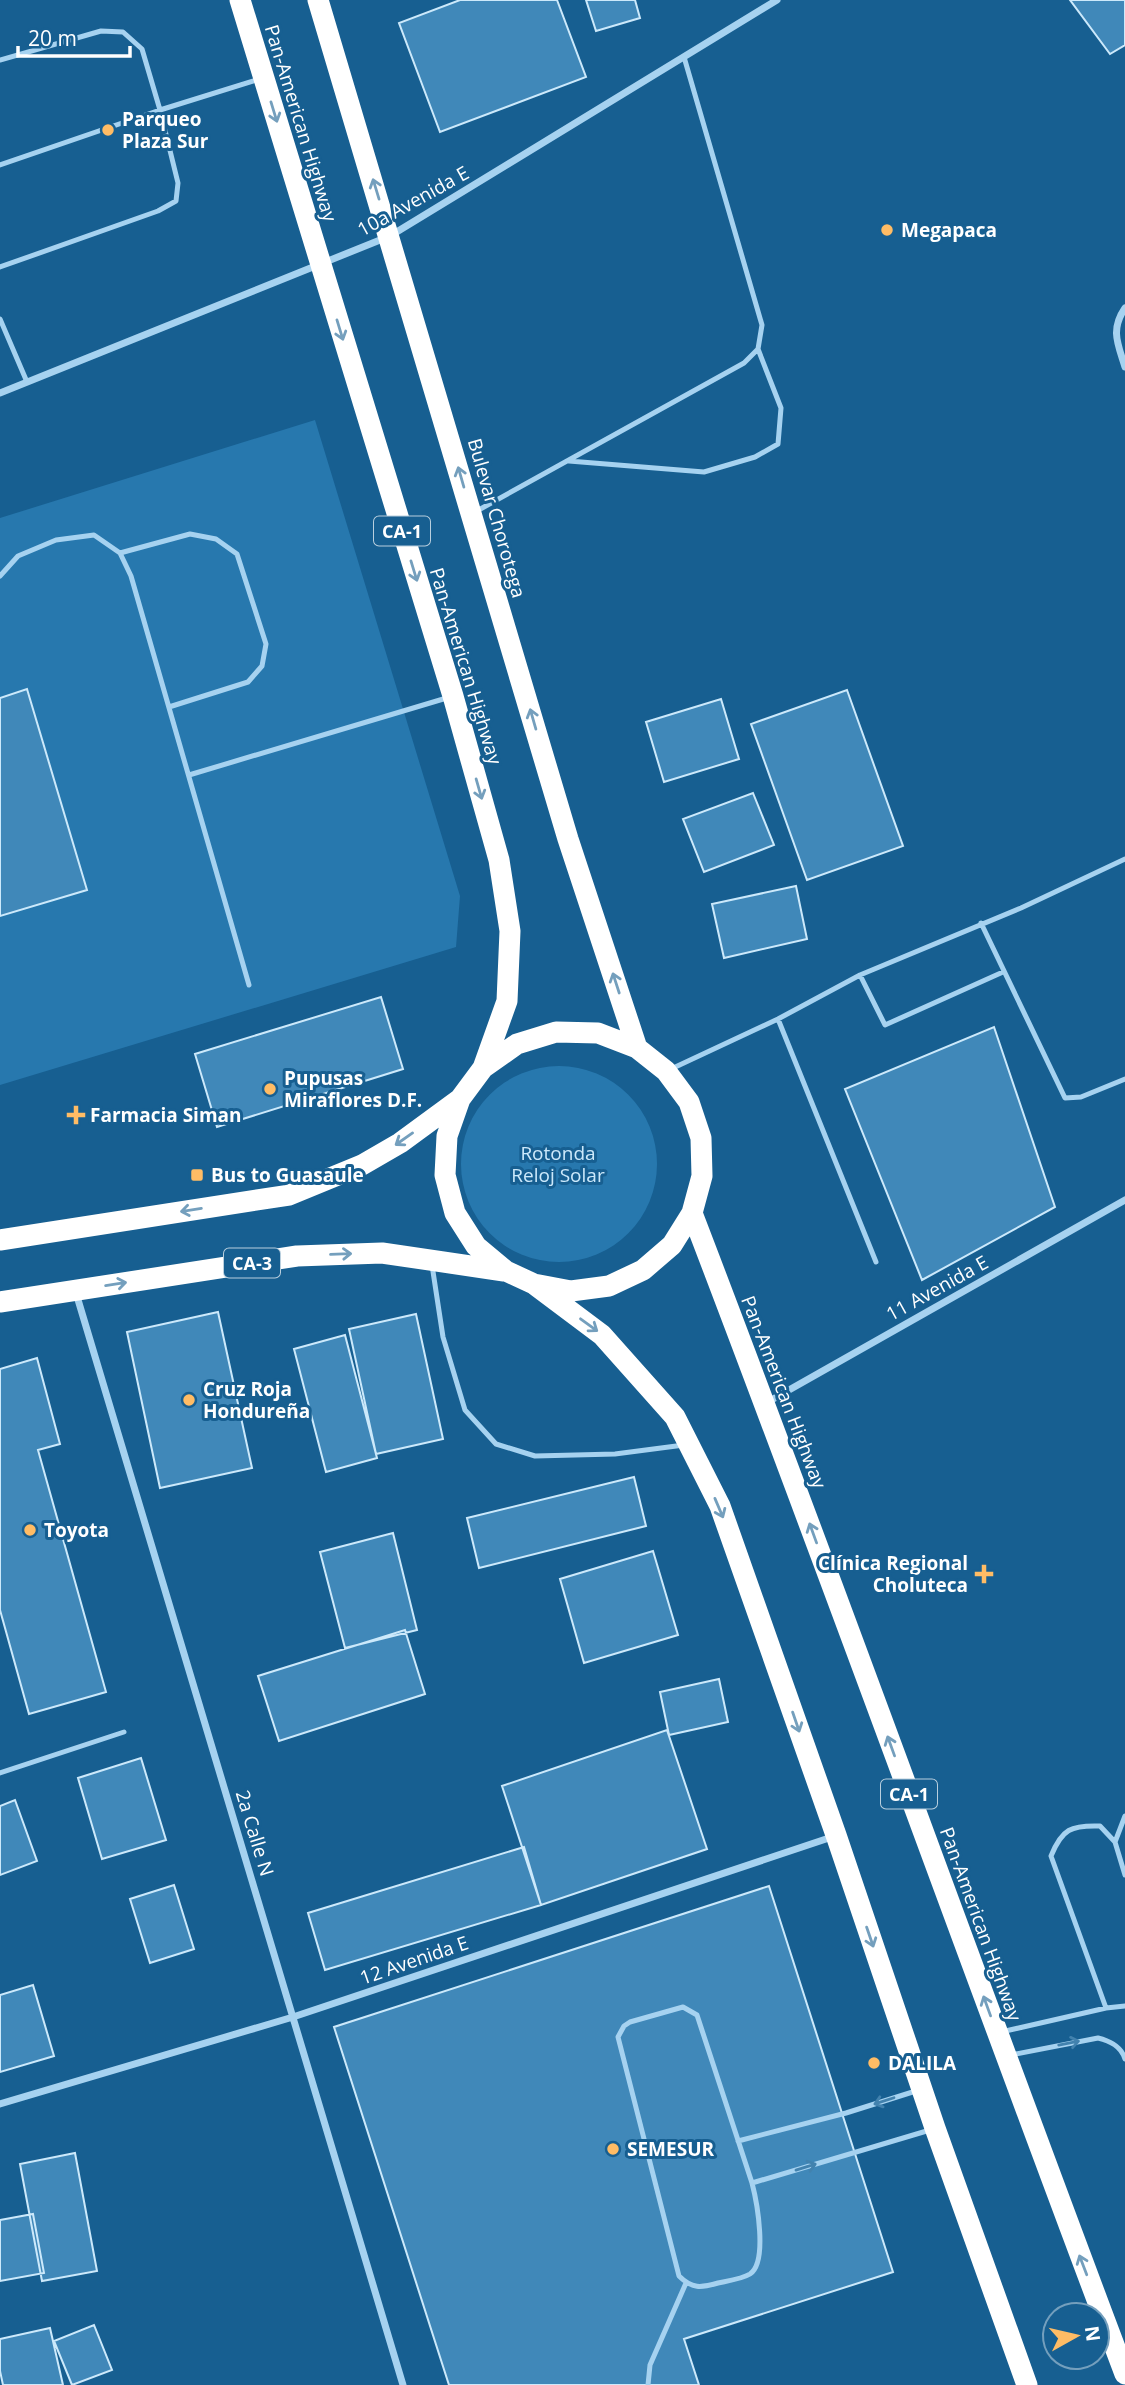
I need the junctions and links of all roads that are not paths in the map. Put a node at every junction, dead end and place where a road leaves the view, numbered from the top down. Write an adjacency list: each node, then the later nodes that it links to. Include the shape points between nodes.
1 (240, 0): 6 (highway, Pan-American Highway / CA-1)
2 (318, 0): 9 (highway, Bulevar Chorotega, one-way to 2)
3 (777, 0): 4 (street, 10a Avenida E)
4 (684, 57): 9 (street, 10a Avenida E); 14 (lane, via 762,326)
5 (0, 60): 7 (lane, via 101,31 123,32 142,49)
6 (263, 78): 7 (lane); 10 (highway, Pan-American Highway / CA-1, one-way to 10)
7 (160, 110): 8 (lane); 11 (lane, via 178,183 176,201)
8 (0, 164)
9 (390, 236): 10 (street, 10a Avenida E); 19 (highway, Bulevar Chorotega, one-way to 9)
10 (320, 265): 16 (street, 10a Avenida E); 22 (highway, Pan-American Highway / CA-1, one-way to 22)
11 (0, 267)
12 (1125, 309): 15 (street, via 1115,336)
13 (0, 319): 16 (lane)
14 (758, 349): 18 (lane, via 744,363); 18 (lane, via 781,408 778,444 755,457 704,472)
15 (1125, 367)
16 (27, 382): 17 (street, 10a Avenida E)
17 (0, 393)
18 (568, 461): 19 (lane)
19 (472, 514): 31 (highway, Bulevar Chorotega, one-way to 19, via 568,839)
20 (121, 553): 21 (lane, via 94,535 56,540 18,556); 23 (lane); 23 (lane, via 190,534 216,540 237,554 266,644 262,666 248,681)
21 (0, 576)
22 (453, 696): 24 (lane); 32 (highway, Pan-American Highway / CA-1, one-way to 32, via 499,860 510,931 507,1000)
23 (169, 707): 24 (lane)
24 (188, 775): 29 (lane)
25 (1125, 859): 26 (lane)
26 (981, 923): 27 (lane); 28 (lane)
27 (1003, 972): 28 (lane, via 885,1025); 34 (lane, via 1065,1098 1081,1097)
28 (860, 975): 30 (lane)
29 (249, 985)
30 (778, 1019): 33 (lane); 40 (lane)
31 (637, 1048): 32 (highway, CA-1, via 597,1033 556,1032 517,1044); 33 (highway, CA-1)
32 (483, 1068): 35 (highway, CA-1)
33 (666, 1071): 37 (highway, CA-1, via 689,1102 701,1138 702,1176)
34 (1125, 1079)
35 (460, 1099): 38 (highway, one-way to 38, via 362,1165 289,1195); 41 (highway, CA-1, via 447,1136 445,1175 455,1213 476,1246)
36 (1125, 1200): 45 (street, 11 Avenida E)
37 (692, 1213): 42 (highway, CA-1, via 662,1254 643,1270 609,1286 571,1291); 45 (highway, Pan-American Highway / CA-1)
38 (0, 1240)
39 (431, 1258): 41 (highway, CA-3); 43 (highway, CA-3, one-way to 39, via 297,1256 382,1253); 46 (lane, via 443,1337 465,1410 496,1444 535,1456 615,1454)
40 (876, 1262)
41 (506, 1271): 42 (highway, CA-1)
42 (534, 1284): 46 (highway, CA-1, one-way to 46, via 602,1335 675,1417)
43 (76, 1290): 44 (highway, CA-3); 55 (street, 2a Calle N)
44 (0, 1302)
45 (765, 1403): 56 (highway, Pan-American Highway / CA-1, one-way to 45)
46 (689, 1444): 50 (highway, CA-1, one-way to 50, via 719,1506)
47 (124, 1732): 48 (lane)
48 (0, 1773)
49 (1125, 1816): 51 (lane)
50 (836, 1835): 55 (street, 12 Avenida E); 59 (highway, CA-1, one-way to 59)
51 (1115, 1842): 52 (lane); 54 (lane, via 1100,1826 1078,1826 1058,1837 1051,1856)
52 (1125, 1875)
53 (1125, 2007): 54 (lane)
54 (1106, 2008): 56 (lane)
55 (293, 2017): 60 (street, 12 Avenida E); 66 (street, 2a Calle N)
56 (997, 2033): 57 (highway, Pan-American Highway / CA-1)
57 (1004, 2056): 58 (lane, one-way to 58, via 1098,2038 1111,2041); 65 (highway, Pan-American Highway / CA-1, one-way to 57)
58 (1125, 2059)
59 (922, 2089): 61 (highway, CA-1); 62 (lane, one-way to 62)
60 (0, 2104)
61 (935, 2129): 63 (lane, one-way to 61); 68 (highway, CA-1)
62 (738, 2141): 63 (lane); 64 (lane, via 697,2015 683,2007 624,2026 618,2037 679,2276)
63 (752, 2183): 64 (lane, via 760,2259 755,2267 750,2274 701,2288)
64 (686, 2283): 67 (lane, via 650,2365)
65 (1125, 2374)
66 (403, 2385)
67 (648, 2385)
68 (1027, 2385)

